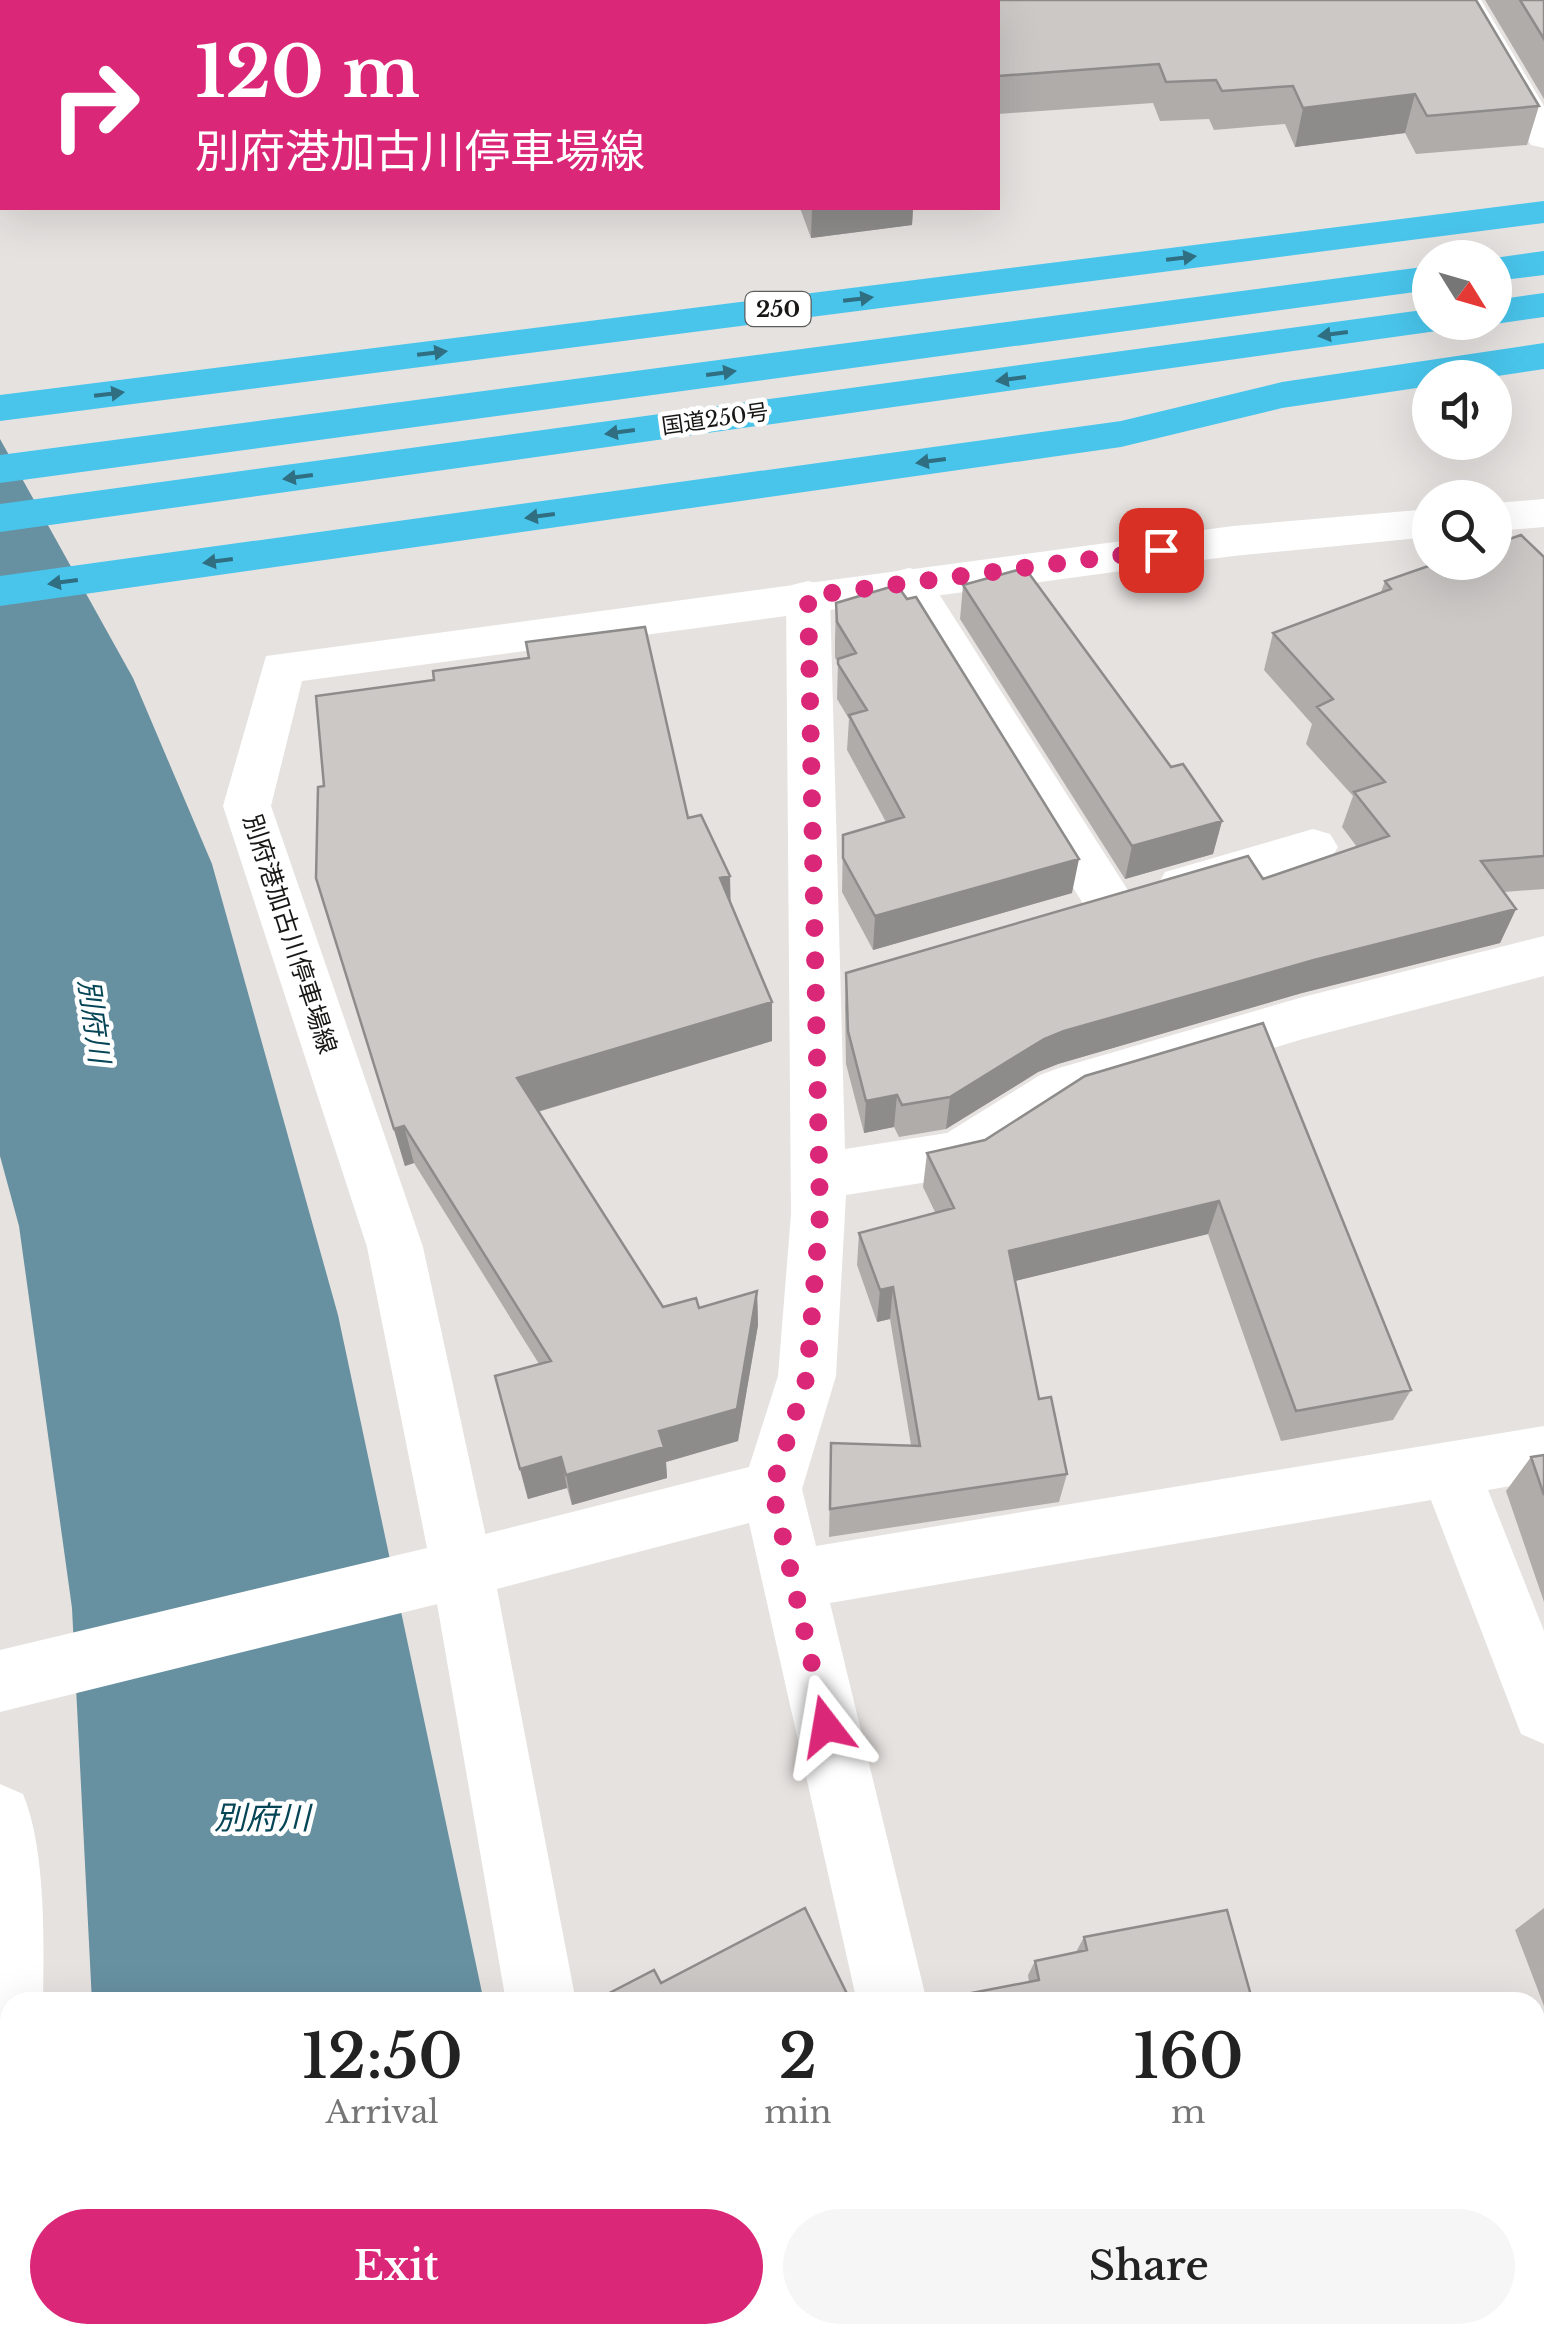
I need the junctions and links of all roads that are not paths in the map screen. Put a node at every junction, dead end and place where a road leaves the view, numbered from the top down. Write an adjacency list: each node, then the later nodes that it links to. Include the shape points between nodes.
1 (1464, 0): 2 (street)
2 (1544, 137)
3 (1544, 212): 14 (highway, 250, one-way to 3)
4 (1544, 263): 5 (highway)
5 (1512, 267)
6 (1412, 280): 16 (highway, 国道250号 / 250, one-way to 6)
7 (1544, 305): 8 (highway)
8 (1512, 310)
9 (1412, 323): 19 (highway, 国道250号, one-way to 19)
10 (1544, 356): 15 (highway, via 1282,395)
11 (1544, 392): 12 (highway)
12 (1512, 395)
13 (1412, 405): 15 (highway)
14 (6, 407)
15 (1121, 434): 22 (highway, one-way to 22)
16 (0, 469)
17 (1544, 512): 18 (street)
18 (1512, 515)
19 (0, 518)
20 (1412, 525): 21 (street, 別府港加古川停車場線)
21 (908, 583): 23 (street, 別府港加古川停車場線); 25 (street)
22 (0, 590)
23 (808, 596): 29 (street); 34 (street, 別府港加古川停車場線, via 282,668 246,806 395,1247)
24 (1313, 848): 25 (street)
25 (1111, 906): 26 (street)
26 (1056, 922)
27 (1544, 956): 30 (street, via 1059,1090 959,1154)
28 (870, 975): 29 (street)
29 (814, 991): 30 (street)
30 (816, 1177): 33 (street, via 820,1214 807,1376)
31 (1544, 1453): 32 (street)
32 (1448, 1466): 35 (street); 37 (street)
33 (772, 1489): 34 (street); 35 (street)
34 (445, 1573): 36 (street); 40 (street)
35 (791, 1580): 41 (street)
36 (18, 1677)
37 (1544, 1712)
38 (0, 1816): 39 (street)
39 (8, 1992)
40 (539, 1992)
41 (890, 1992)

